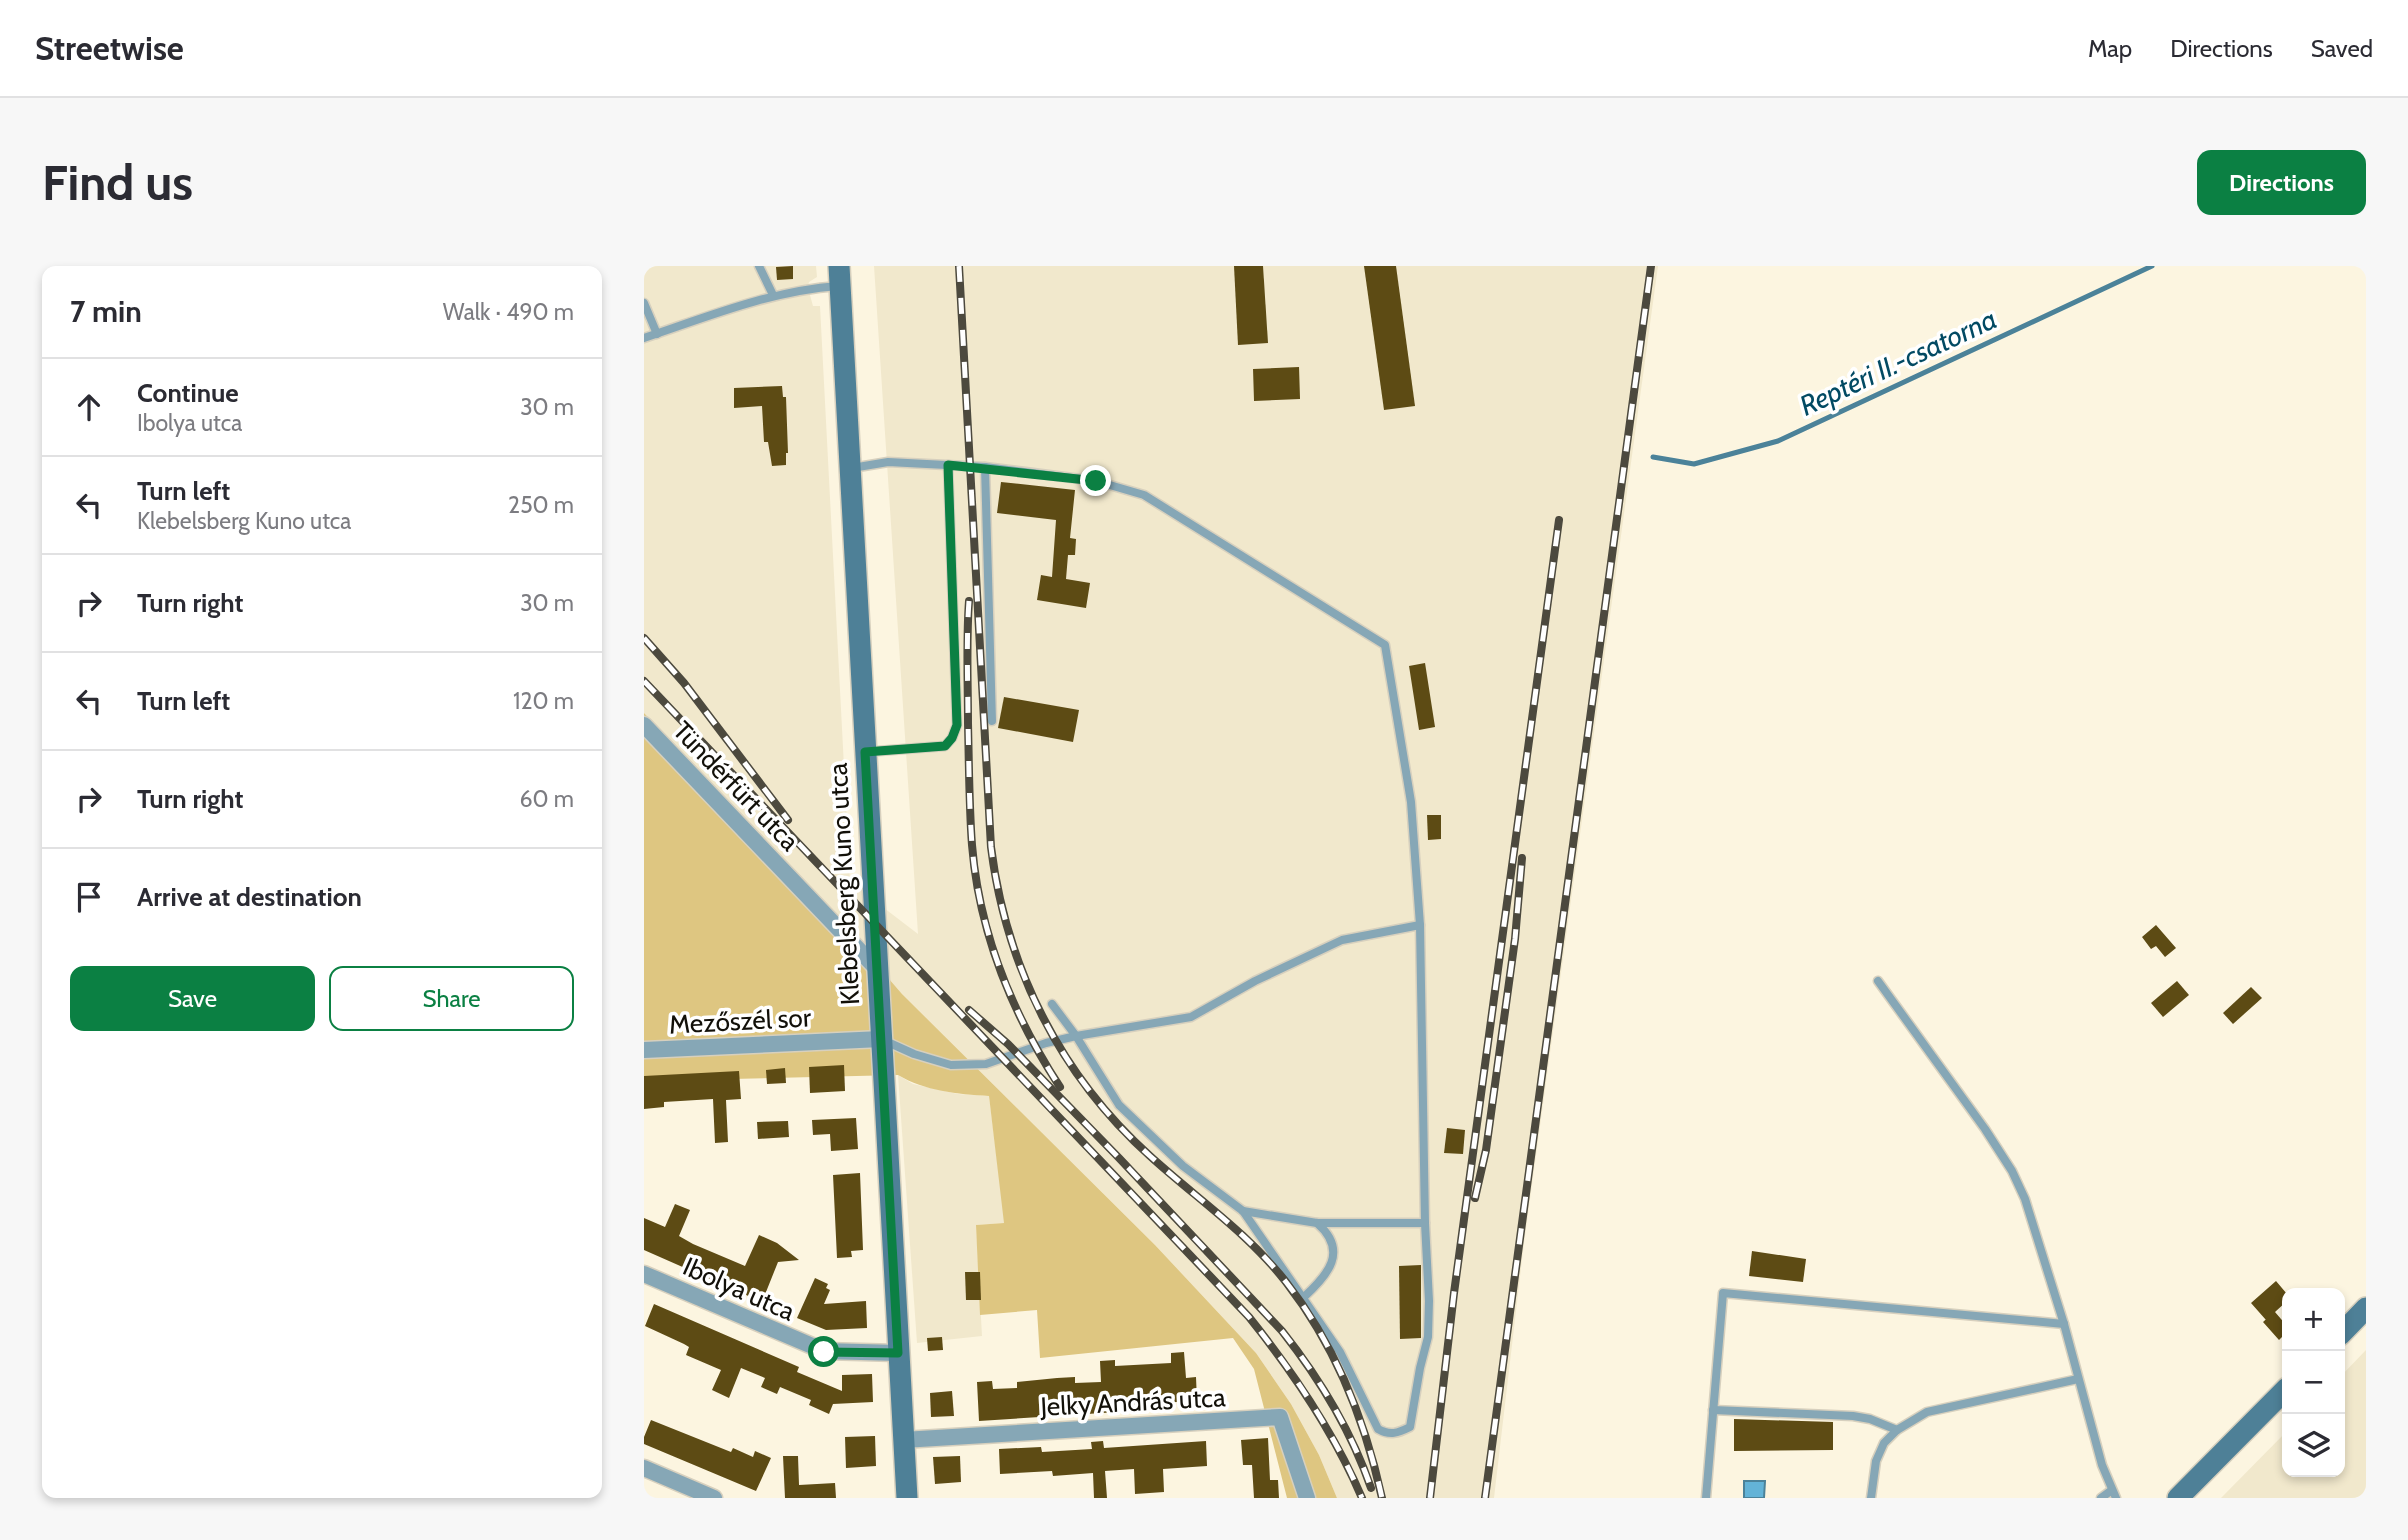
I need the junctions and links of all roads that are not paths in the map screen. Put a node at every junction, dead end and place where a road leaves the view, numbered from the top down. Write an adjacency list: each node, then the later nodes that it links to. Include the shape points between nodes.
1 (759, 266): 3 (lane)
2 (840, 276): 3 (lane); 9 (street, Klebelsberg Kuno utca)
3 (773, 295): 5 (lane)
4 (644, 303): 5 (lane)
5 (657, 334): 6 (lane)
6 (644, 338)
7 (948, 465): 8 (lane); 9 (lane, via 888,461); 12 (lane, via 957,725 945,746)
8 (985, 467): 10 (lane); 13 (lane, via 1096,481 1144,495 1385,645 1411,802)
9 (849, 468): 12 (street, Klebelsberg Kuno utca)
10 (992, 721)
11 (644, 725): 14 (street, Tündérfürt utca)
12 (865, 752): 14 (street, Klebelsberg Kuno utca)
13 (1420, 925): 17 (lane, via 1342,940 1191,1017); 22 (lane)
14 (878, 971): 18 (street, Klebelsberg Kuno utca)
15 (1878, 981): 26 (lane, via 2012,1171)
16 (1052, 1004): 17 (lane)
17 (1076, 1036): 18 (lane, via 968,1066 932,1060); 20 (lane, via 1119,1105 1182,1166)
18 (881, 1039): 19 (street, Mezőszél sor); 28 (street, Klebelsberg Kuno utca)
19 (644, 1051)
20 (1244, 1211): 21 (lane); 24 (lane)
21 (1317, 1223): 22 (lane); 24 (lane, via 1326,1232 1334,1254 1330,1269)
22 (1425, 1223): 24 (lane, via 1428,1337 1410,1427 1396,1434 1378,1429 1340,1352)
23 (644, 1274): 28 (street, Ibolya utca, via 824,1352)
24 (1304, 1297)
25 (2366, 1308): 27 (street)
26 (2064, 1324): 29 (lane); 31 (lane, via 1723,1293)
27 (2345, 1330)
28 (898, 1353): 33 (street, Klebelsberg Kuno utca)
29 (2078, 1379): 32 (lane, via 1927,1412); 35 (lane)
30 (2282, 1393): 42 (street)
31 (1713, 1410): 32 (lane, via 1853,1416); 39 (lane)
32 (1896, 1430): 40 (lane, via 1879,1451)
33 (903, 1440): 37 (street, Klebelsberg Kuno utca); 38 (street, Jelky András utca, via 1280,1417)
34 (644, 1468): 36 (street)
35 (2114, 1494): 41 (lane)
36 (714, 1498)
37 (907, 1498)
38 (1307, 1498)
39 (1706, 1498)
40 (1871, 1498)
41 (2101, 1498)
42 (2178, 1498)

